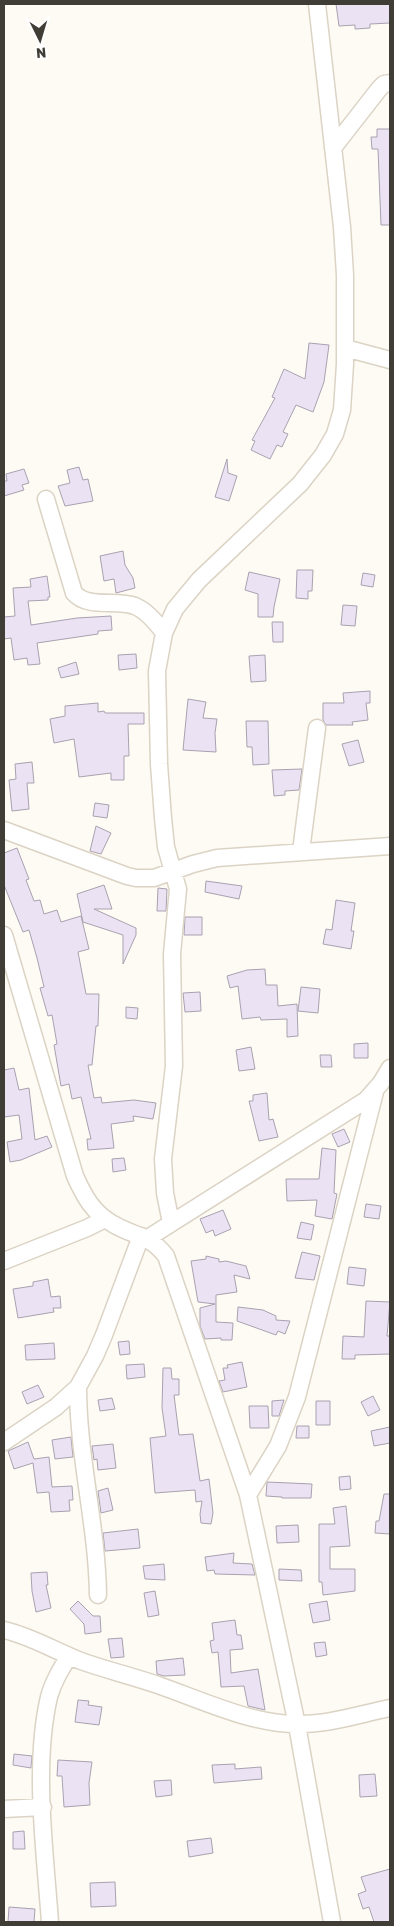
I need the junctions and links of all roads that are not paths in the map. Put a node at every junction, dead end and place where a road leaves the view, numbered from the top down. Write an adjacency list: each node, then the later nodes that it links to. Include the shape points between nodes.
1 (317, 4): 3 (street)
2 (390, 83): 3 (street, via 379,89)
3 (333, 148): 4 (street, via 345,275)
4 (345, 348): 5 (street); 7 (street, via 342,410 335,434 323,455 283,501 186,594)
5 (390, 360)
6 (46, 499): 7 (street, via 74,593 86,601 135,606 156,622)
7 (164, 633): 12 (street, via 157,671 159,764 166,848)
8 (317, 728): 11 (street)
9 (4, 830): 12 (street, via 127,876 146,879)
10 (390, 846): 11 (street)
11 (301, 851): 12 (street, via 217,858)
12 (173, 871): 17 (street, via 178,889 172,954 174,1050 163,1159)
13 (4, 935): 16 (street, via 75,1176 85,1198)
14 (390, 1068): 15 (street)
15 (375, 1092): 17 (street); 22 (street, via 297,1397 278,1446)
16 (105, 1219): 18 (street); 19 (street)
17 (171, 1223): 18 (street)
18 (144, 1237): 20 (street, via 95,1356); 22 (street, via 158,1245 172,1270)
19 (4, 1261)
20 (78, 1387): 21 (street, via 56,1407); 23 (street, via 80,1437 97,1561)
21 (4, 1442)
22 (248, 1495): 27 (street)
23 (98, 1595)
24 (4, 1630): 25 (street)
25 (69, 1656): 27 (street, via 249,1717); 28 (street, via 49,1697 42,1757)
26 (390, 1708): 27 (street)
27 (297, 1724): 31 (street)
28 (43, 1807): 29 (street); 30 (street)
29 (4, 1809)
30 (50, 1922)
31 (332, 1922)

